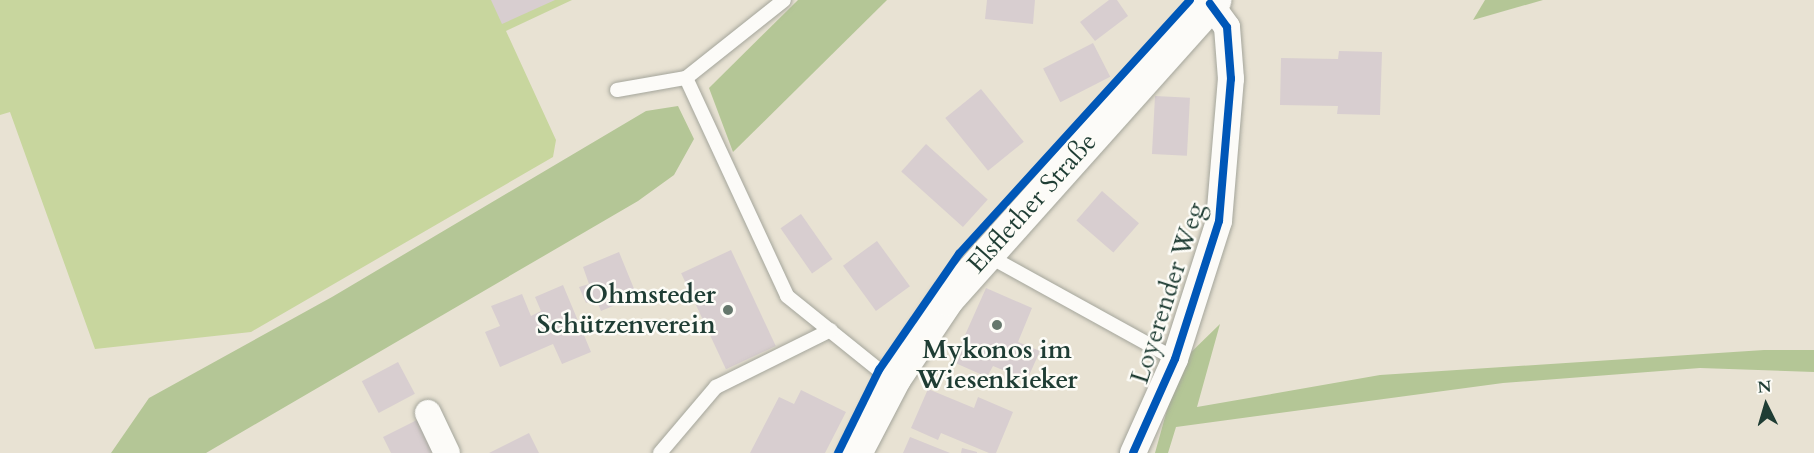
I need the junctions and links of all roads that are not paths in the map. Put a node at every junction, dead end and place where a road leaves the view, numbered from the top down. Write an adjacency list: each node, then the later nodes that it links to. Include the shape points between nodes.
1 (784, 0): 3 (lane)
2 (1210, 1): 5 (main road, Elsflether Straße); 7 (street, Loyerender Weg, via 1227,27 1231,79 1220,221)
3 (686, 78): 4 (lane); 6 (lane, via 788,296)
4 (616, 90)
5 (985, 254): 7 (lane); 8 (main road, Elsflether Straße, via 924,330)
6 (831, 330): 8 (lane); 11 (lane, via 716,387)
7 (1175, 359): 13 (street, Loyerender Weg)
8 (894, 378): 12 (main road, Elsflether Straße)
9 (428, 413): 10 (street)
10 (447, 453)
11 (660, 453)
12 (855, 453)
13 (1133, 453)

